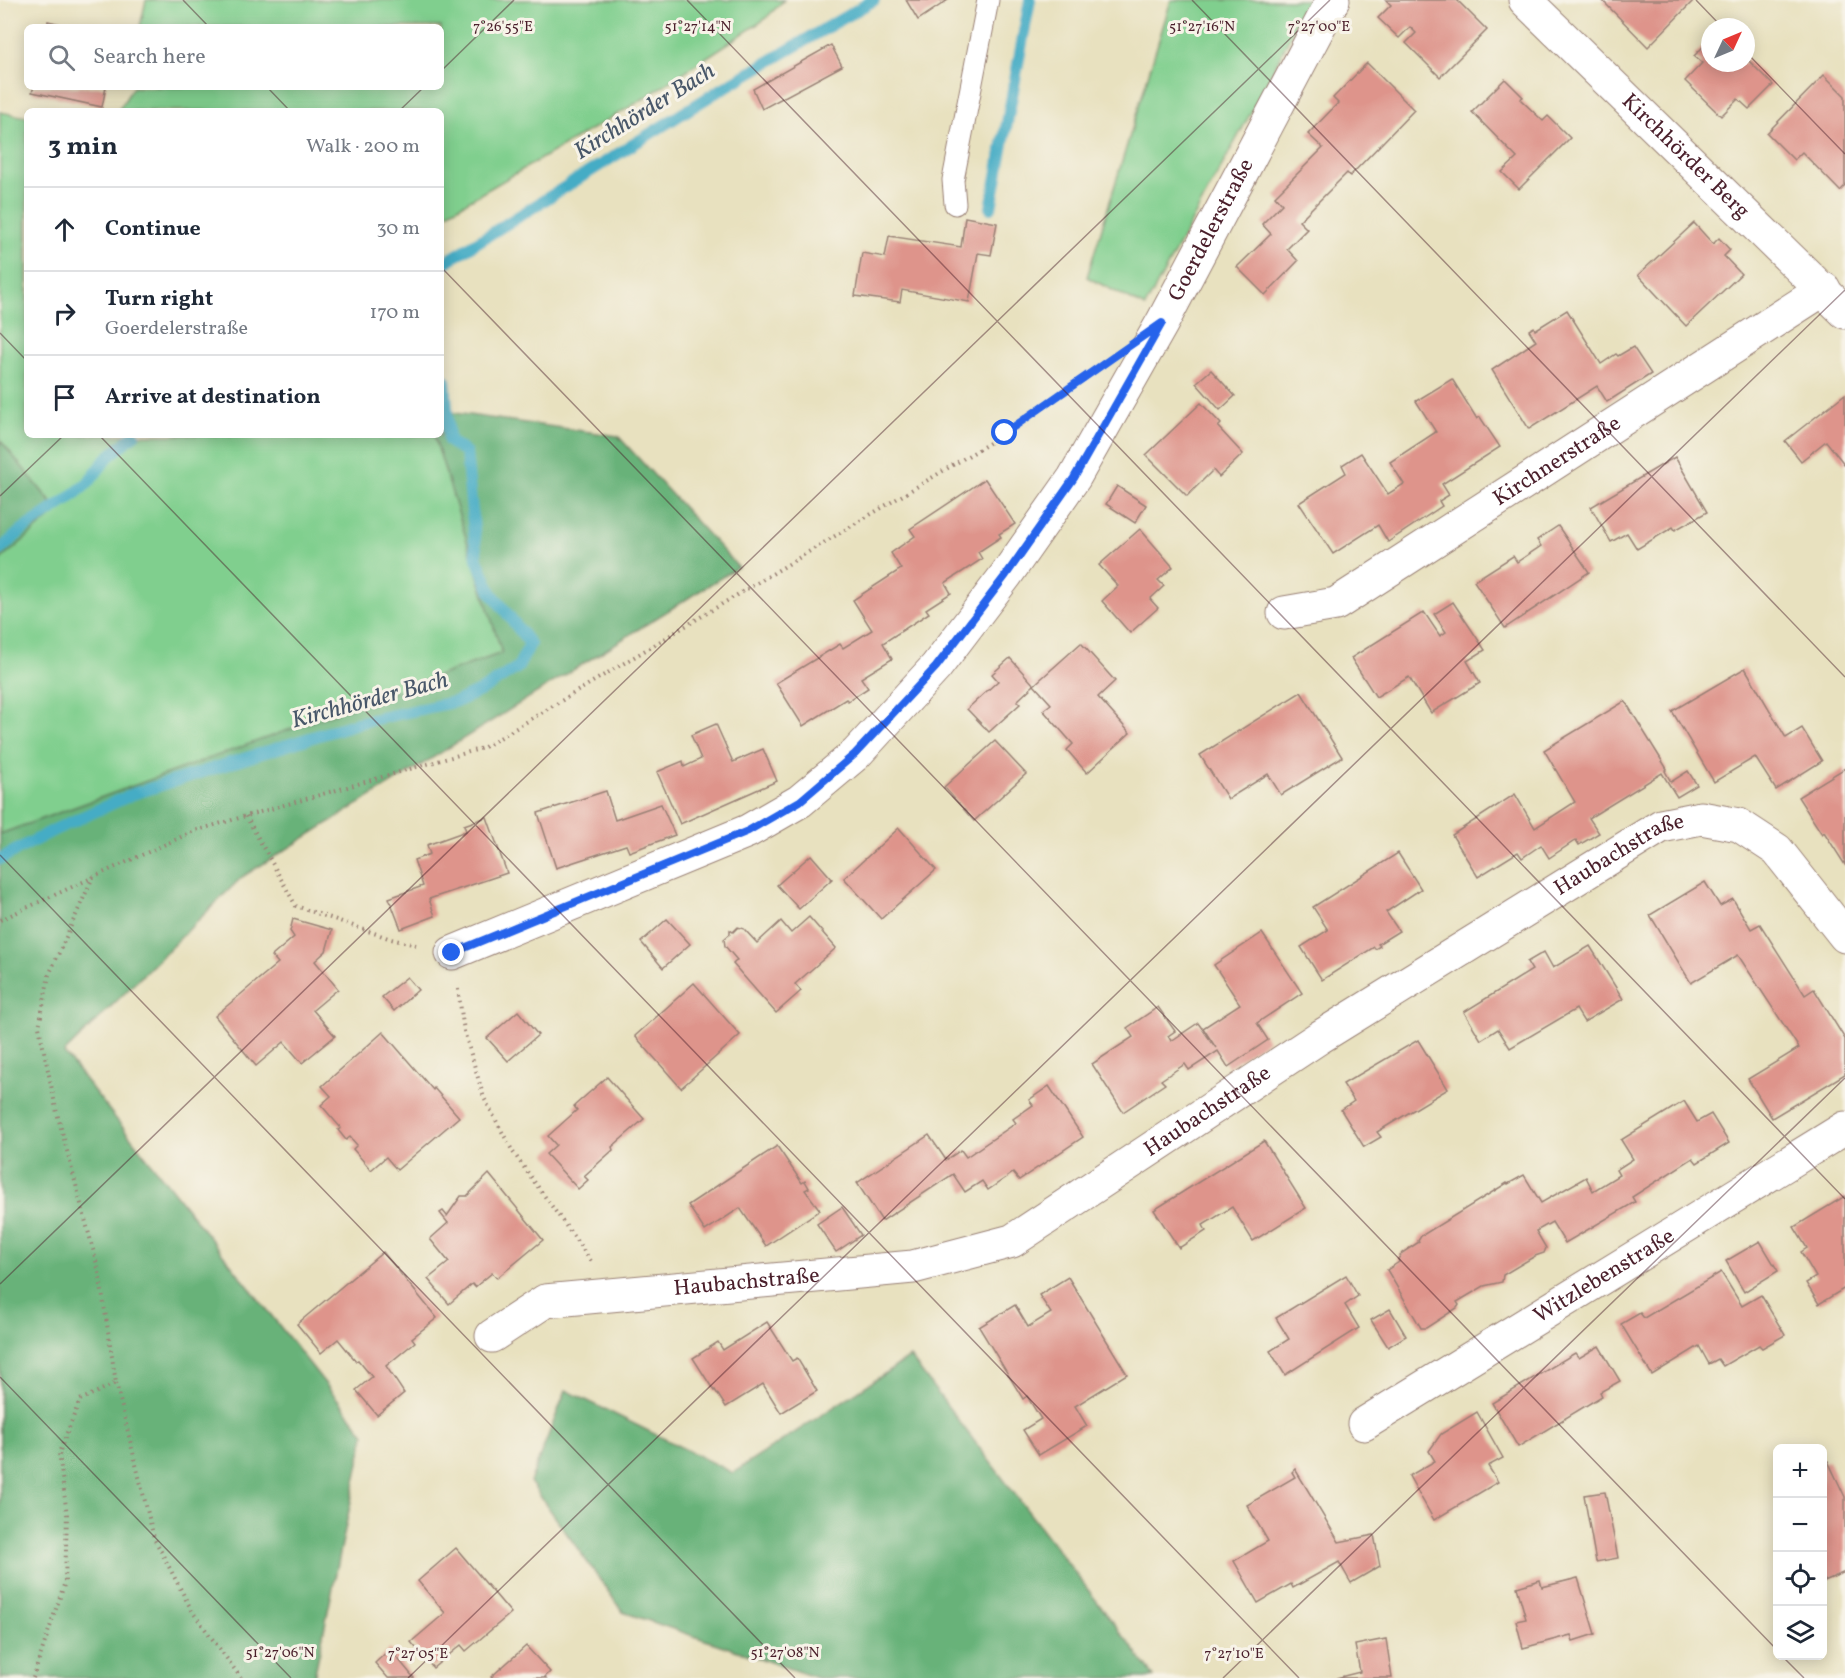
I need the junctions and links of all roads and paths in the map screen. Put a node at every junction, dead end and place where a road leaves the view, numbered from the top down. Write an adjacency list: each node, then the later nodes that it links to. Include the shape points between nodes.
1 (988, 0): 4 (lane, via 952,180)
2 (1333, 0): 13 (street, Goerdelerstraße, via 1162,323 1074,478 936,667 864,745 800,801 748,831)
3 (1525, 0): 5 (street, Kirchhörder Berg)
4 (955, 204)
5 (1834, 300): 7 (street, Kirchnerstraße, via 1336,604)
6 (1094, 372): 8 (path, via 1005,433 483,748)
7 (1284, 613)
8 (246, 816): 9 (path, via 194,831); 12 (path, via 296,906)
9 (94, 877): 10 (path); 18 (path, via 49,975 39,1027 99,1272)
10 (0, 920)
11 (1845, 936): 16 (street, Haubachstraße, via 1777,850 1739,825 1701,818 1662,826 1320,1037 1012,1241 913,1267)
12 (392, 939)
13 (452, 953)
14 (464, 1031): 16 (path, via 484,1098 513,1152)
15 (1845, 1128): 19 (street, Witzlebenstraße)
16 (615, 1296): 17 (street, Haubachstraße, via 545,1301)
17 (492, 1336)
18 (116, 1383): 20 (path, via 80,1401 59,1453 67,1515 65,1582); 21 (path, via 154,1538 192,1611)
19 (1364, 1424)
20 (33, 1678)
21 (242, 1678)

